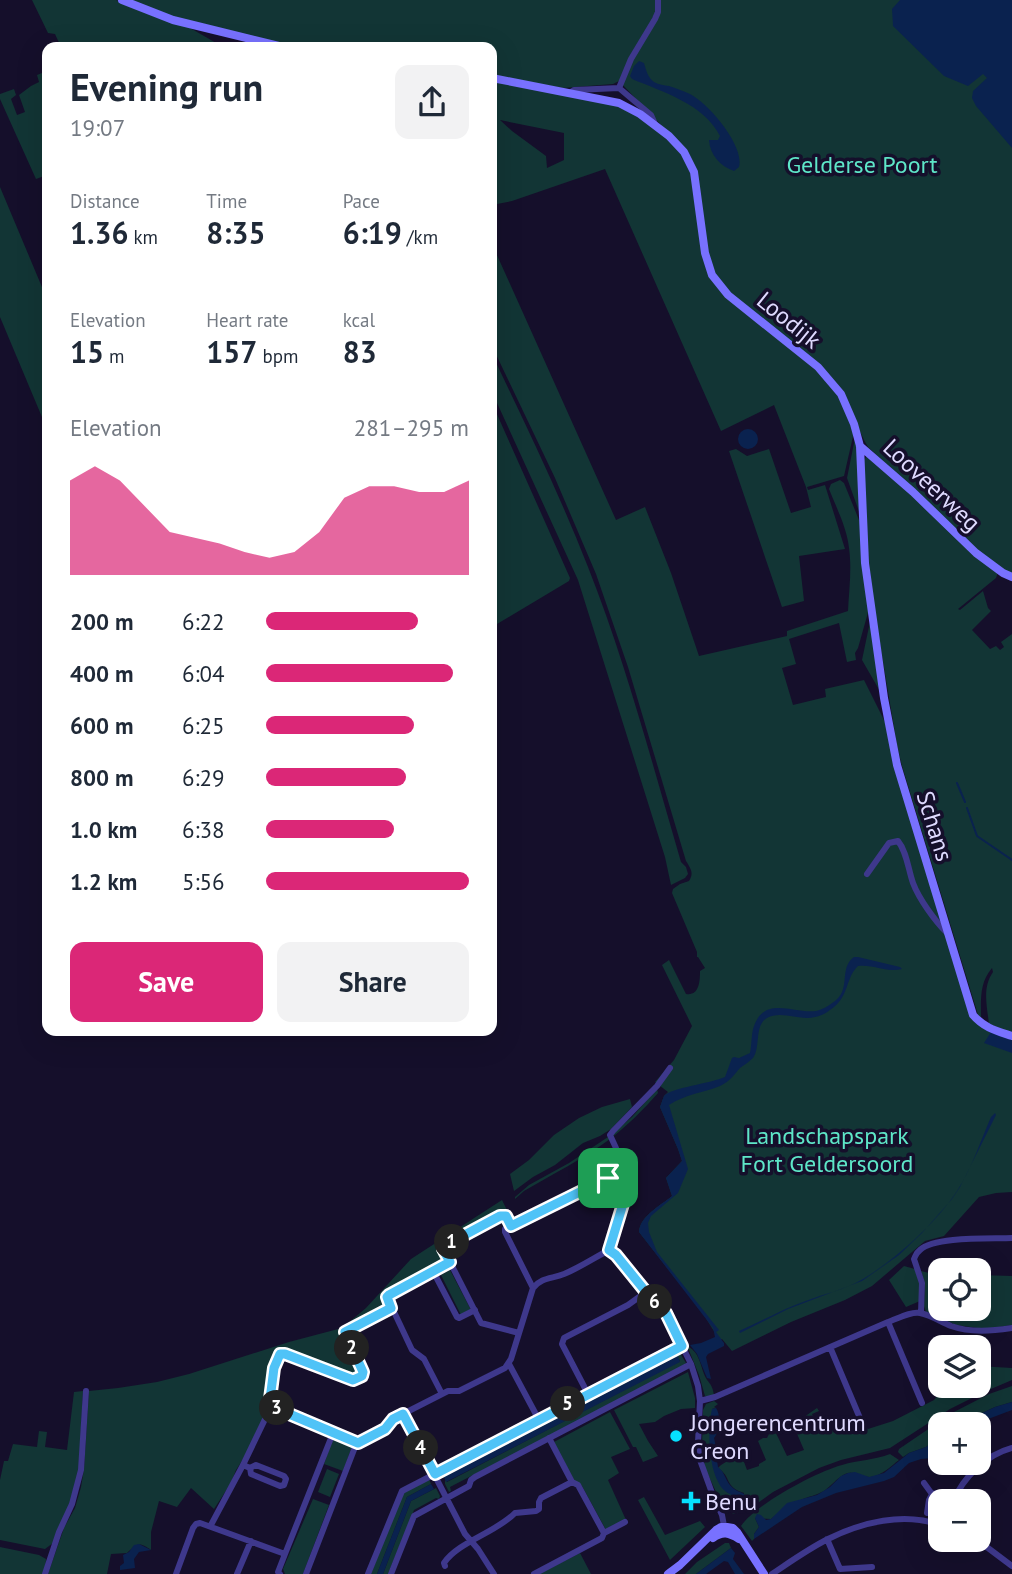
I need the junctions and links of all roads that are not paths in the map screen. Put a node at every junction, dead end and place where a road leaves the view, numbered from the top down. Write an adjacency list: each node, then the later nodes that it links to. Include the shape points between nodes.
1 (122, 0): 3 (street, via 173,20)
2 (658, 0): 5 (street, via 655,19)
3 (263, 42)
4 (497, 79): 6 (street, Loodijk)
5 (619, 88): 6 (street); 7 (street, via 651,115)
6 (570, 93): 7 (street, Loodijk, via 619,103)
7 (655, 124): 8 (street, Loodijk, via 691,164 712,275 729,295 832,381 848,408)
8 (860, 446): 9 (street, Looveerweg, via 976,553); 10 (street, Loodijk, via 866,563)
9 (1012, 577)
10 (889, 729): 12 (street, Schans)
11 (867, 874): 12 (street, Schans, via 888,843 901,843 913,884)
12 (947, 933): 13 (street, Schans, via 973,1015 979,1023)
13 (1012, 1036)
14 (670, 1068): 15 (street, via 612,1131 616,1148)
15 (608, 1178): 16 (street); 18 (street, via 623,1204)
16 (511, 1226): 19 (street, via 506,1216 500,1216 444,1246); 21 (street, via 505,1232)
17 (1012, 1238): 25 (street, via 940,1241 920,1250 914,1259 922,1283)
18 (609, 1250): 21 (street); 22 (street)
19 (450, 1262): 20 (street); 24 (street)
20 (433, 1271): 23 (street, via 389,1295); 24 (street, via 457,1317)
21 (533, 1288): 28 (street)
22 (646, 1292): 29 (street, via 666,1313); 35 (street, via 564,1338 562,1344)
23 (391, 1308): 34 (street); 38 (street, via 345,1332 362,1376 353,1380 280,1354)
24 (475, 1310): 28 (street, via 481,1323)
25 (921, 1313): 26 (street); 27 (street, via 965,1329)
26 (888, 1322): 30 (street); 37 (street)
27 (1012, 1328)
28 (519, 1334): 31 (street)
29 (682, 1346): 32 (street); 35 (street)
30 (830, 1347): 36 (street); 41 (street)
31 (509, 1364): 34 (street, via 459,1391); 40 (street)
32 (691, 1364): 36 (street); 43 (street)
33 (86, 1391): 69 (street, via 79,1479)
34 (442, 1394): 39 (street)
35 (588, 1394): 40 (street)
36 (700, 1401): 58 (street, via 700,1460)
37 (922, 1404)
38 (269, 1407): 42 (street); 46 (street)
39 (403, 1414): 44 (street); 47 (street)
40 (539, 1420): 47 (street)
41 (862, 1423)
42 (333, 1433): 44 (street); 64 (street)
43 (549, 1438): 48 (street); 52 (street, via 475,1477)
44 (358, 1443): 73 (street)
45 (1012, 1448): 51 (street, via 988,1459)
46 (247, 1467): 46 (street, via 256,1465 284,1476 284,1485 251,1475); 57 (street)
47 (435, 1474): 52 (street); 74 (street, via 401,1491)
48 (572, 1482): 59 (street, via 579,1485); 62 (street, via 541,1498 537,1511 515,1513)
49 (924, 1483): 50 (street)
50 (928, 1489)
51 (961, 1489)
52 (447, 1499): 62 (street); 75 (street, via 414,1516)
53 (928, 1509): 54 (street)
54 (927, 1513)
55 (928, 1521): 60 (street, via 881,1521)
56 (625, 1522): 59 (street)
57 (211, 1525): 61 (street); 70 (street, via 200,1522 193,1528)
58 (725, 1530): 65 (street, via 716,1530); 80 (street, via 735,1530)
59 (604, 1533): 77 (street)
60 (827, 1539): 68 (street, via 840,1569); 81 (street)
61 (251, 1541): 64 (street); 71 (street)
62 (471, 1542): 66 (street, via 447,1558); 76 (street)
63 (991, 1550): 67 (street)
64 (285, 1554): 72 (street)
65 (680, 1565): 78 (street); 79 (street)
66 (445, 1566)
67 (1012, 1566)
68 (872, 1567)
69 (45, 1574)
70 (176, 1574)
71 (237, 1574)
72 (280, 1574)
73 (306, 1574)
74 (368, 1574)
75 (391, 1574)
76 (494, 1574)
77 (534, 1574)
78 (668, 1574)
79 (674, 1574)
80 (764, 1574)
81 (772, 1574)

